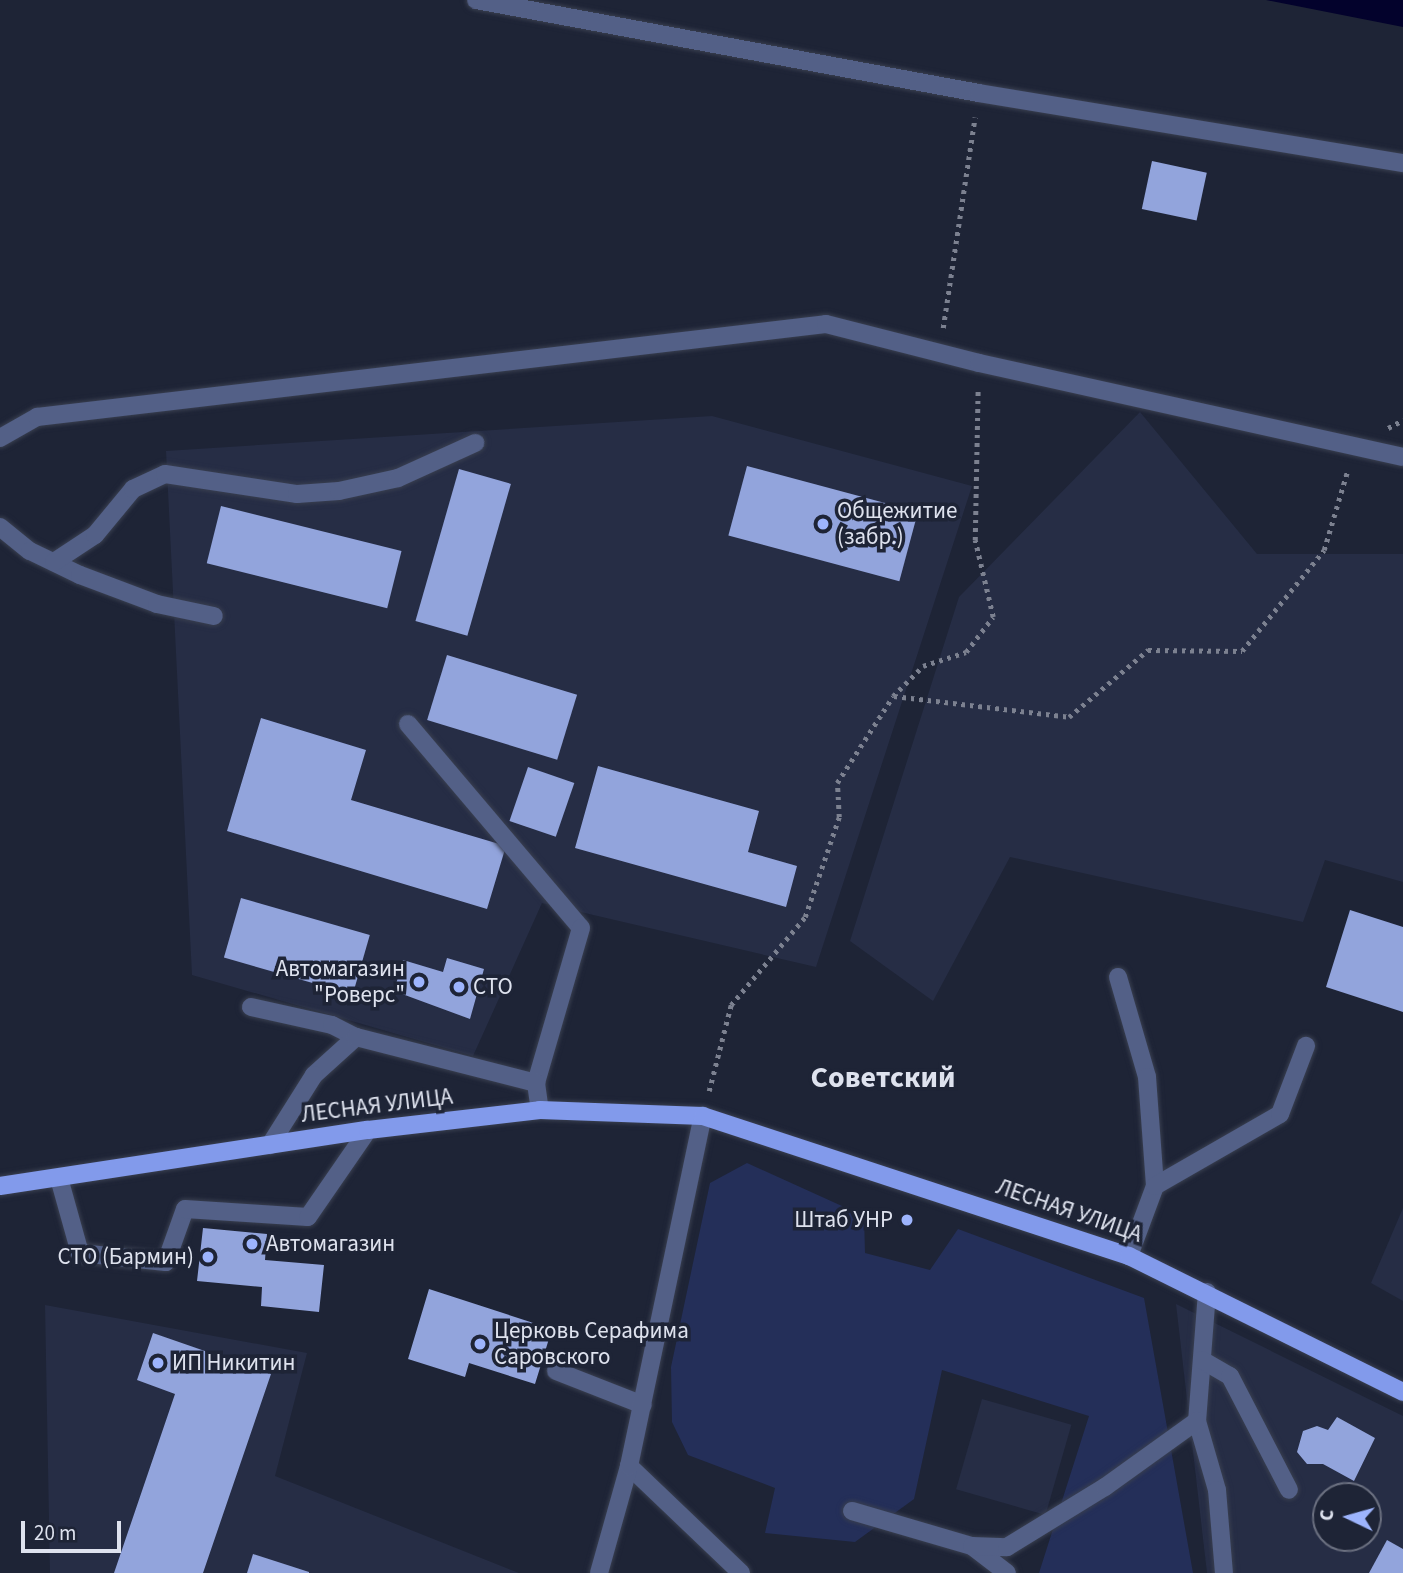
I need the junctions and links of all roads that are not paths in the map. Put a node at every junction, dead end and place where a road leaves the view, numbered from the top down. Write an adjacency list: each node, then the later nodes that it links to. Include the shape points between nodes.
1 (476, 0): 2 (street, via 979,93)
2 (1403, 163)
3 (0, 438): 5 (street, via 37,417 827,324 979,363)
4 (475, 443): 7 (street, via 398,478 339,491 297,494 165,474 133,489 95,535)
5 (1403, 457)
6 (0, 527): 7 (street)
7 (54, 562): 8 (street, via 157,604)
8 (214, 616)
9 (408, 723): 14 (street, via 581,928)
10 (1118, 977): 21 (street, via 1147,1077)
11 (250, 1007): 12 (street, via 332,1025)
12 (356, 1037): 14 (street); 18 (street, via 314,1075)
13 (1306, 1046): 21 (street, via 1280,1114)
14 (536, 1083): 15 (street)
15 (540, 1110): 16 (main road, ЛЕСНАЯ УЛИЦА); 17 (main road, ЛЕСНАЯ УЛИЦА)
16 (703, 1116): 22 (main road, ЛЕСНАЯ УЛИЦА); 27 (street)
17 (368, 1130): 18 (main road, ЛЕСНАЯ УЛИЦА); 19 (street, via 308,1217 185,1209 166,1262 80,1254)
18 (270, 1144): 19 (main road, ЛЕСНАЯ УЛИЦА)
19 (59, 1178): 20 (main road, ЛЕСНАЯ УЛИЦА)
20 (0, 1186)
21 (1155, 1186): 22 (street)
22 (1129, 1256): 23 (main road, ЛЕСНАЯ УЛИЦА)
23 (1206, 1292): 24 (street); 26 (main road, ЛЕСНАЯ УЛИЦА)
24 (1202, 1360): 28 (street); 30 (street, via 1230,1376)
25 (556, 1371): 27 (street)
26 (1403, 1392)
27 (643, 1405): 29 (street)
28 (1198, 1421): 32 (street, via 1105,1488 1007,1548); 36 (street, via 1217,1490)
29 (629, 1466): 33 (street); 34 (street)
30 (1289, 1490)
31 (852, 1511): 32 (street)
32 (972, 1546): 35 (street)
33 (599, 1573)
34 (741, 1573)
35 (1007, 1573)
36 (1224, 1573)

